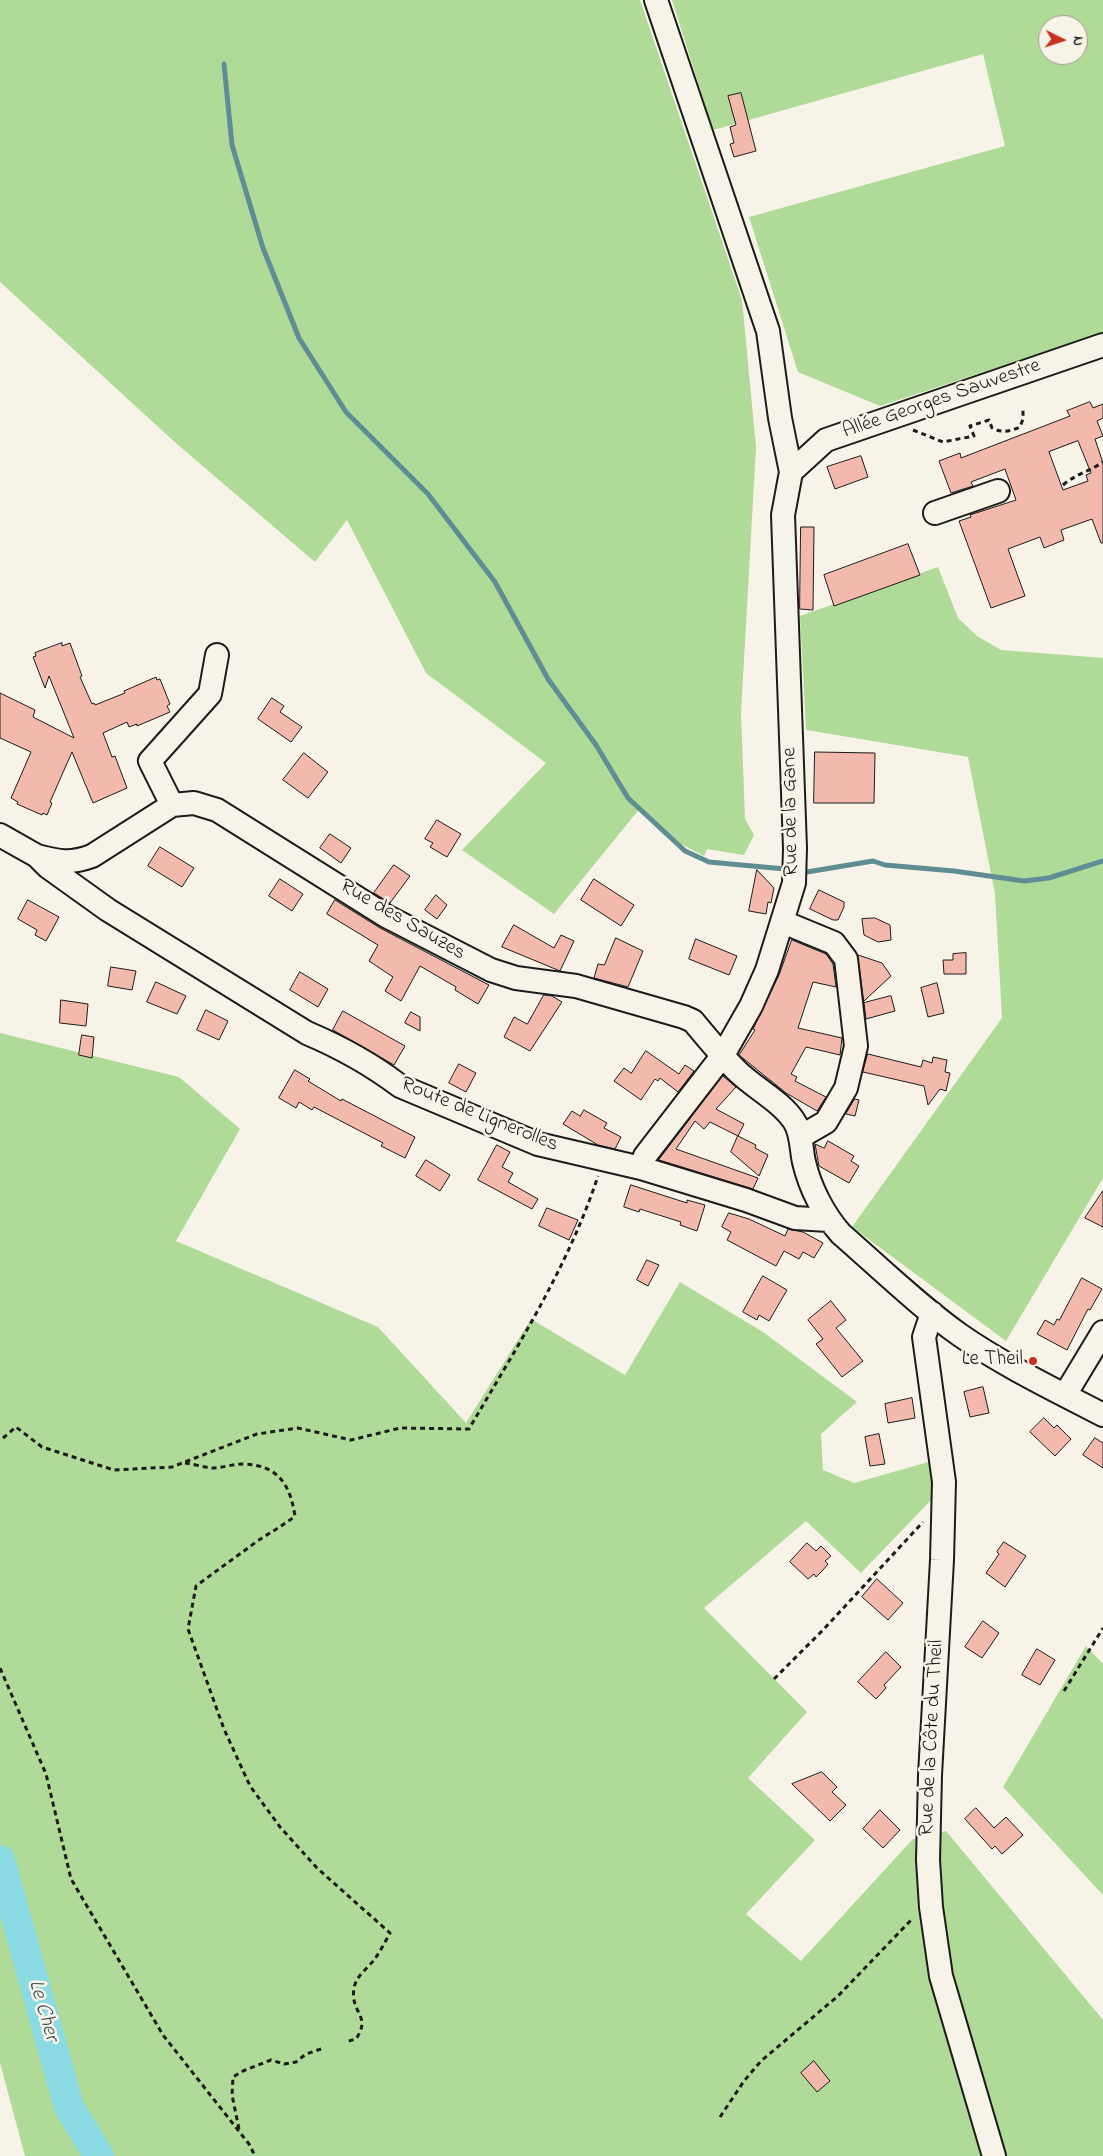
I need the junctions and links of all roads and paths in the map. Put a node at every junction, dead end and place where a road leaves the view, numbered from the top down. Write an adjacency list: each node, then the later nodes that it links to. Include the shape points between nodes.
1 (656, 0): 6 (street, via 768,331)
2 (1103, 345): 6 (street, Allée Georges Sauvestre, via 826,440)
3 (1023, 408): 4 (path, via 1020,427 1000,432 992,428 989,420 970,426 974,436 943,442)
4 (908, 428)
5 (1103, 462): 7 (path, via 1074,475)
6 (791, 472): 16 (street, Rue de la Gane, via 783,516 794,883)
7 (1063, 484)
8 (998, 491): 9 (street)
9 (935, 513)
10 (217, 655): 11 (street, via 210,694 150,762)
11 (172, 805): 14 (street, Rue des Sauzes); 17 (street, Rue des Sauzes, via 194,803 217,810 386,916 492,970 516,978 576,986 693,1021)
12 (0, 835): 13 (street)
13 (37, 856): 14 (street, Rue des Sauzes, via 64,863); 15 (street, Route de Lignerolles)
14 (92, 856): 15 (street, via 84,870)
15 (82, 891): 19 (street, Route de Lignerolles, via 307,1033 336,1046 400,1086 538,1144)
16 (783, 922): 17 (street, Rue de la Gane, via 751,1006); 18 (street, via 834,943 846,959 856,1046 846,1088 826,1122)
17 (722, 1056): 18 (street, via 794,1122); 20 (street, Rue de la Gane, via 645,1156)
18 (800, 1137): 21 (street, via 805,1164)
19 (603, 1160): 20 (street, Route de Lignerolles); 27 (path, via 574,1242 469,1429 400,1428 351,1440 298,1428 257,1434)
20 (641, 1168): 21 (street, Route de Lignerolles, via 795,1218)
21 (828, 1220): 22 (street)
22 (932, 1313): 24 (street, via 961,1336); 28 (street, Rue de la Côte du Theil, via 924,1337 944,1482)
23 (1103, 1332): 24 (street)
24 (1065, 1395): 25 (street)
25 (1103, 1415)
26 (3, 1438): 27 (path, via 16,1427 42,1447 114,1470 172,1468)
27 (185, 1463): 34 (path, via 212,1468 244,1464 268,1468 284,1480 293,1502 295,1516 196,1586 188,1629 224,1729 250,1786 280,1827 317,1868 390,1933 354,1986 354,2000 363,2020 363,2029 356,2039)
28 (944, 1510): 31 (path, via 929,1516); 33 (street, Rue de la Côte du Theil, via 930,1775 928,1860)
29 (1103, 1628): 32 (path)
30 (0, 1668): 37 (path, via 46,1774 71,1879 163,2035)
31 (774, 1679)
32 (1064, 1691)
33 (931, 1907): 36 (path, via 910,1920 838,1996 761,2062); 39 (street, Rue de la Côte du Theil, via 941,1976)
34 (345, 2042)
35 (324, 2048): 37 (path, via 306,2054 296,2062 284,2064 271,2060 233,2077 232,2095)
36 (720, 2117)
37 (240, 2132): 38 (path)
38 (255, 2156)
39 (994, 2156)

